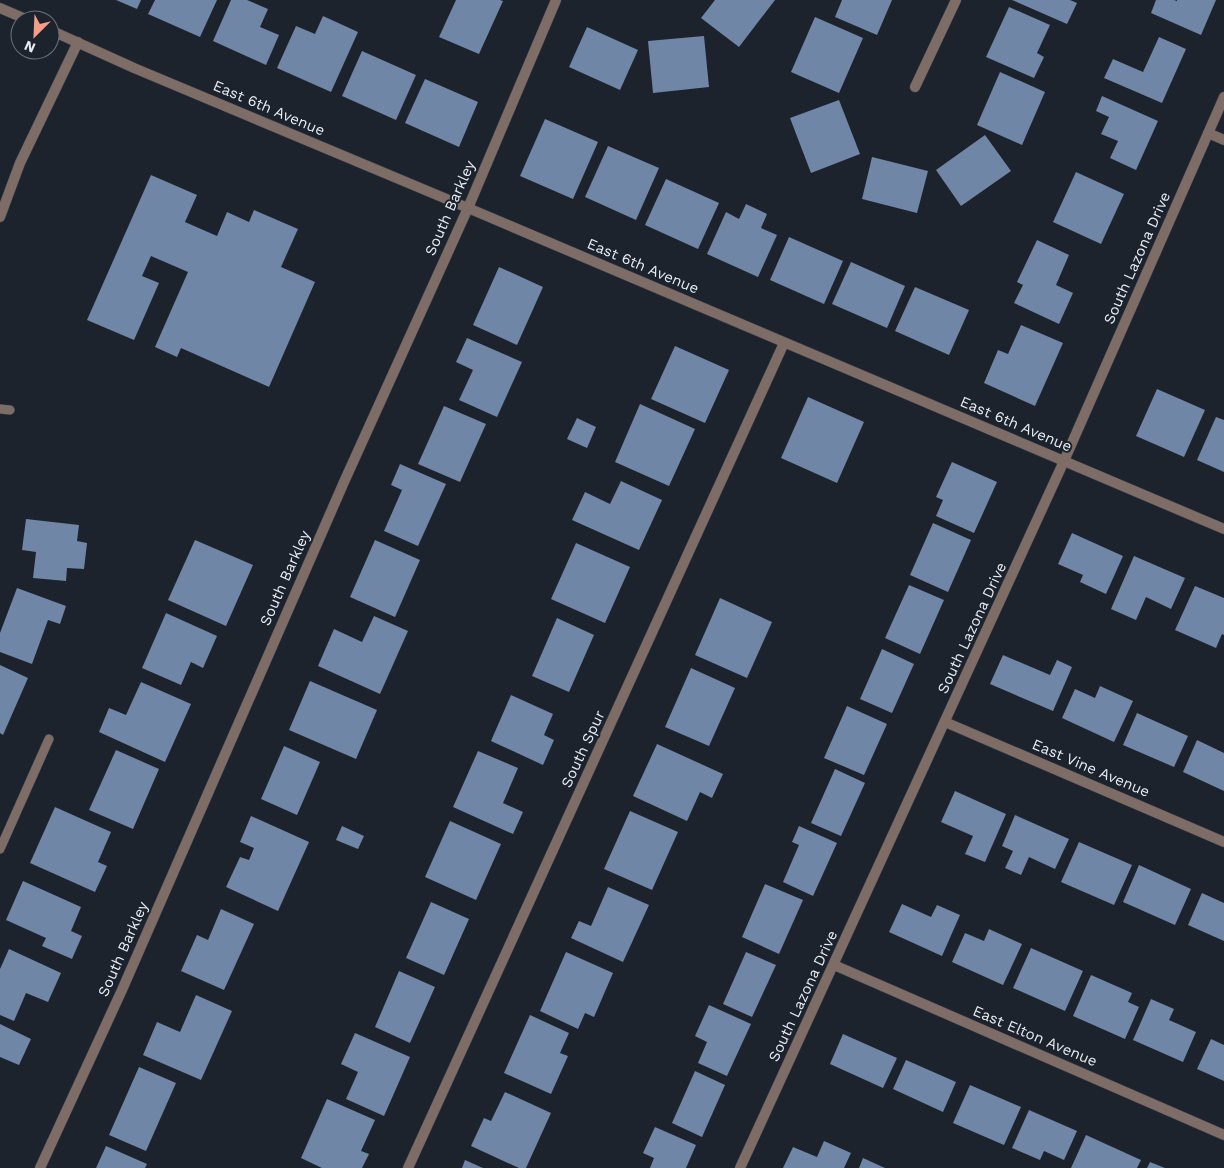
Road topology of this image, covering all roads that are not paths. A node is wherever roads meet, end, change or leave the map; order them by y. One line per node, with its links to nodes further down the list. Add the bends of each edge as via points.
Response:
1 (556, 0): 9 (street, South Barkley)
2 (956, 0): 5 (street)
3 (60, 34): 4 (street, East 6th Avenue)
4 (78, 42): 9 (street, East 6th Avenue); 10 (street, via 20,163)
5 (915, 87)
6 (1224, 97): 7 (street, South Lazona Drive)
7 (1208, 133): 8 (street); 14 (street, South Lazona Drive)
8 (1224, 140)
9 (468, 208): 11 (street, East 6th Avenue); 22 (street, South Barkley)
10 (0, 217)
11 (784, 343): 14 (street, East 6th Avenue); 23 (street, South Spur)
12 (0, 410): 13 (lane)
13 (10, 410)
14 (1064, 461): 15 (street, East 6th Avenue); 16 (street, South Lazona Drive)
15 (1224, 529)
16 (945, 722): 18 (street, East Vine Avenue); 20 (street, South Lazona Drive)
17 (49, 739): 19 (lane)
18 (1224, 842)
19 (0, 849)
20 (834, 965): 21 (street, East Elton Avenue); 24 (street, South Lazona Drive)
21 (1224, 1135)
22 (40, 1168)
23 (408, 1168)
24 (740, 1168)

